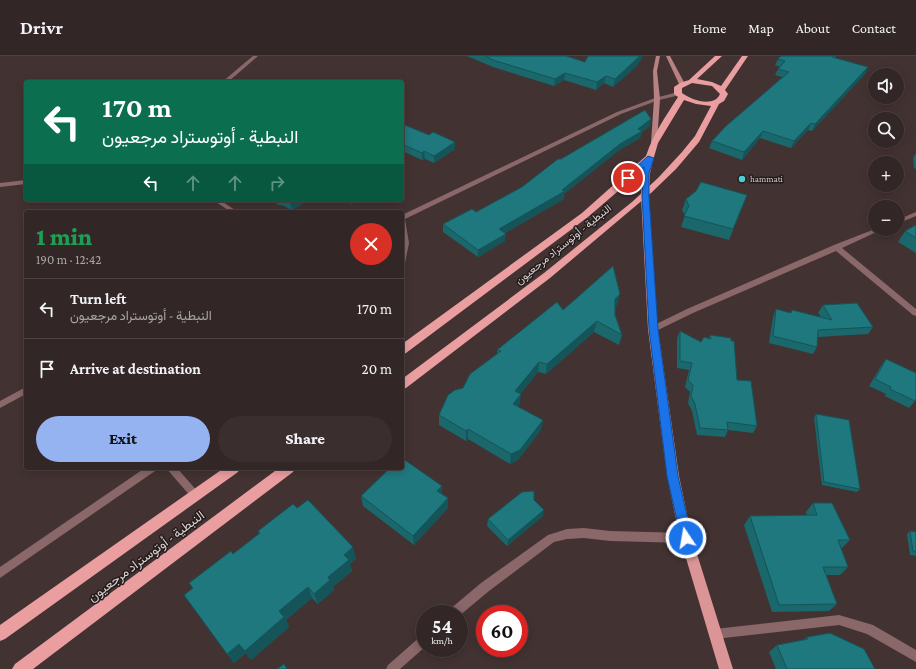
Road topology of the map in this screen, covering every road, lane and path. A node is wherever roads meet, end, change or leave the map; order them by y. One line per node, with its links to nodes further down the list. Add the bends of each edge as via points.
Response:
1 (256, 56): 6 (street)
2 (658, 56): 11 (main road, via 655,71)
3 (668, 56): 8 (main road)
4 (719, 56): 7 (highway)
5 (745, 56): 9 (highway)
6 (227, 80)
7 (692, 81): 8 (highway); 9 (highway, via 713,84)
8 (682, 84): 10 (highway, via 678,87)
9 (722, 90): 12 (highway, النبطية - أوتوستراد مرجعيون, via 723,97)
10 (680, 95): 11 (street); 12 (highway, via 702,103); 13 (highway)
11 (657, 99): 13 (main road); 21 (street, via 619,113)
12 (716, 102): 17 (highway, النبطية - أوتوستراد مرجعيون, via 697,138)
13 (654, 143): 14 (highway)
14 (650, 158): 17 (main road, via 646,173); 29 (highway, النبطية - أوتوستراد مرجعيون, via 585,215)
15 (24, 182): 16 (street)
16 (0, 185)
17 (645, 196): 28 (main road); 30 (highway, النبطية - أوتوستراد مرجعيون, via 544,278)
18 (219, 202): 19 (street)
19 (232, 210)
20 (916, 214): 22 (street)
21 (404, 218)
22 (904, 219)
23 (404, 231): 26 (street)
24 (868, 234): 25 (street)
25 (836, 248): 27 (street); 28 (street, via 690,310)
26 (404, 253)
27 (916, 313)
28 (653, 329): 38 (main road, via 673,476)
29 (404, 349)
30 (404, 383)
31 (24, 391): 32 (street)
32 (0, 405)
33 (149, 470): 39 (street)
34 (173, 470): 37 (street)
35 (231, 470): 37 (highway, النبطية - أوتوستراد مرجعيون)
36 (286, 470): 45 (highway, النبطية - أوتوستراد مرجعيون)
37 (195, 495): 41 (highway, النبطية - أوتوستراد مرجعيون)
38 (686, 538): 40 (street, via 584,533 551,538); 42 (main road)
39 (0, 573)
40 (464, 605)
41 (0, 634)
42 (715, 634): 44 (street, via 838,620 870,629); 47 (main road)
43 (416, 648): 46 (street)
44 (916, 656)
45 (20, 669)
46 (392, 669)
47 (726, 669)

